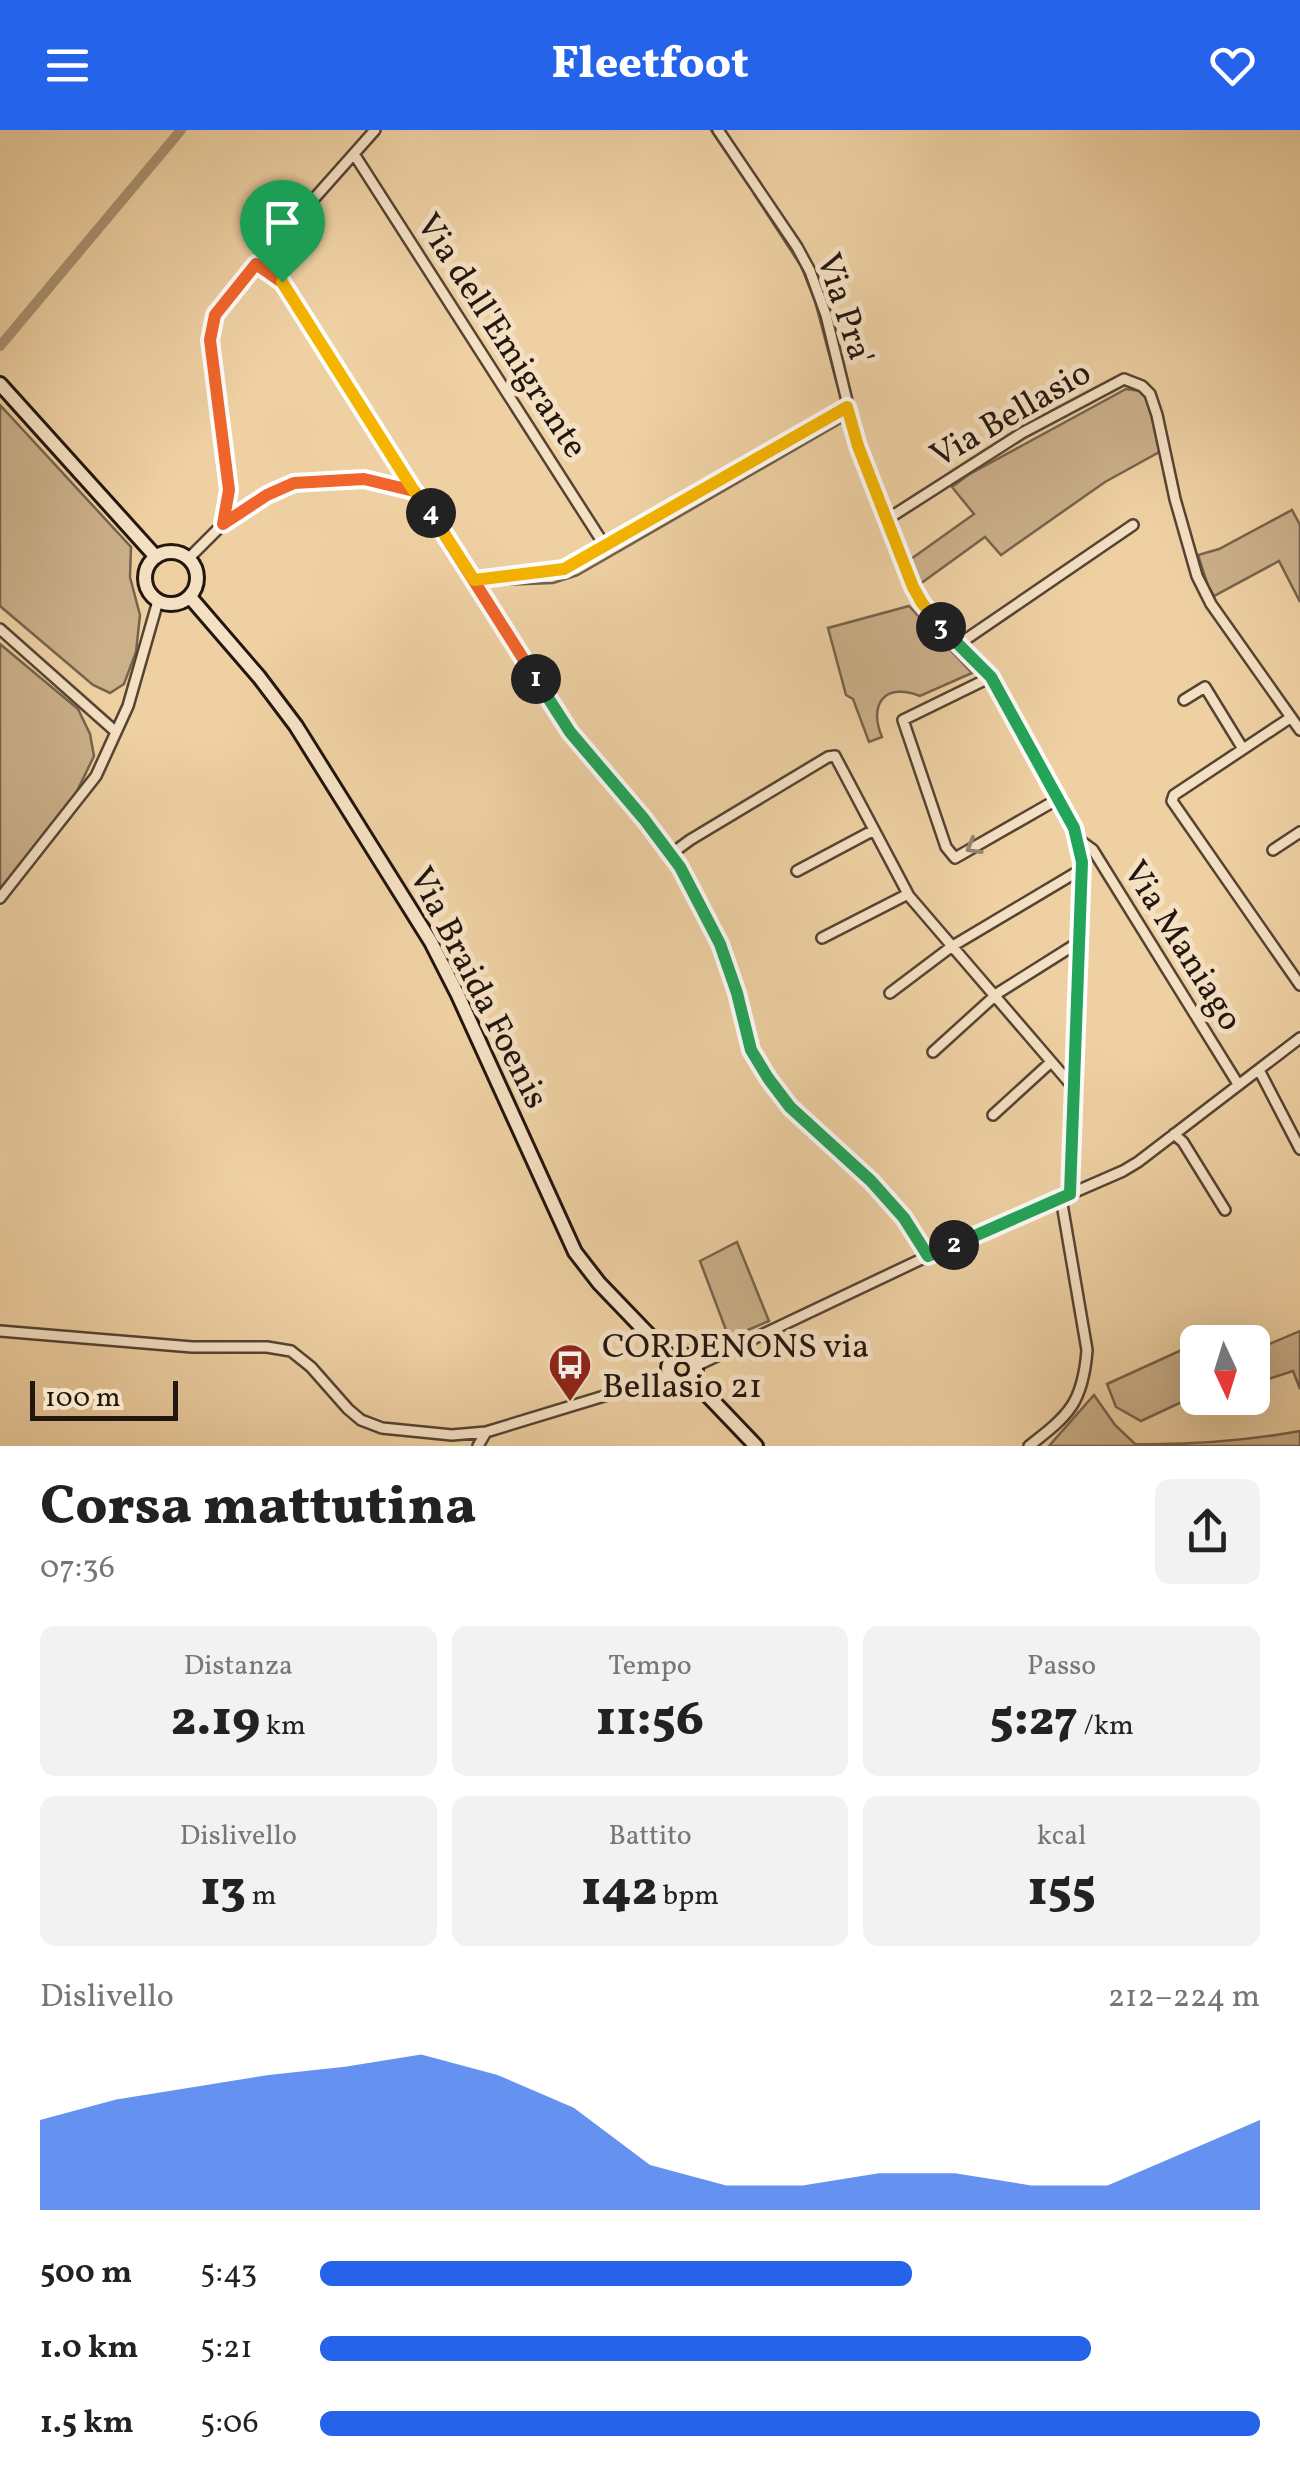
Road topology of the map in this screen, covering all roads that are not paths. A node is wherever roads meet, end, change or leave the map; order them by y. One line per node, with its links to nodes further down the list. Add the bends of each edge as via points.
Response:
1 (375, 130): 3 (street)
2 (718, 130): 6 (street, Via Pra', via 810,270)
3 (354, 154): 4 (street); 11 (street, Via dell'Emigrante)
4 (256, 264): 7 (street, via 282,282); 9 (street, via 215,315 210,340 229,490)
5 (0, 384): 12 (street)
6 (847, 407): 8 (street, Via Pra'); 11 (street)
7 (414, 491): 9 (street, via 364,479 294,483); 14 (street)
8 (886, 520): 18 (street, Via Pra', via 922,603); 21 (street, Via Bellasio, via 1073,406 1124,380 1142,386 1158,414 1196,576)
9 (223, 524): 13 (street)
10 (1133, 525): 18 (street)
11 (605, 546): 14 (street, via 564,569)
12 (156, 557): 13 (street, via 172,552); 16 (street, via 145,582)
13 (188, 558): 15 (street, via 198,580)
14 (474, 580): 30 (street, via 570,732)
15 (190, 596): 16 (street, via 176,604); 54 (street, Via Braida Foenis, via 296,726 431,942 575,1252)
16 (158, 601): 23 (street)
17 (0, 629): 23 (street)
18 (958, 644): 19 (street, Via Pra')
19 (991, 677): 25 (street, Via Pra'); 25 (street, one-way to 19, via 955,858 946,848 903,720)
20 (1184, 700): 24 (street, via 1205,687)
21 (1290, 718): 22 (street, Via Bellasio); 24 (street)
22 (1300, 730)
23 (116, 732): 34 (street, via 96,776)
24 (1243, 749): 38 (street, via 1172,801)
25 (1058, 799): 28 (street, Via Pra')
26 (874, 830): 30 (street, via 836,756 828,756); 32 (street); 33 (street)
27 (1300, 832): 29 (street)
28 (1078, 839): 31 (street); 45 (street, Via Maniago, via 1093,850)
29 (1273, 850)
30 (671, 854): 52 (street, via 720,944 751,1050 768,1078 871,1181)
31 (1082, 869): 36 (street); 37 (street)
32 (798, 871)
33 (908, 894): 35 (street); 37 (street)
34 (0, 898)
35 (822, 938)
36 (1079, 942): 40 (street); 46 (street)
37 (951, 947): 39 (street); 40 (street)
38 (1300, 985)
39 (890, 993)
40 (994, 997): 42 (street); 43 (street)
41 (1300, 1038): 44 (street)
42 (933, 1052)
43 (1051, 1062): 46 (street); 47 (street)
44 (1259, 1070): 45 (street); 49 (street)
45 (1238, 1084): 48 (street)
46 (1073, 1088): 50 (street)
47 (993, 1115)
48 (1174, 1134): 50 (street, via 1123,1171); 51 (street)
49 (1300, 1149)
50 (1066, 1196): 52 (street); 60 (street, via 1086,1374 1073,1406)
51 (1226, 1210)
52 (928, 1256): 55 (street)
53 (0, 1331): 57 (street, via 291,1351 361,1420 416,1433)
54 (672, 1359): 55 (street, via 687,1356); 56 (street)
55 (694, 1372): 56 (street, via 683,1383); 59 (street)
56 (670, 1376): 57 (street)
57 (486, 1432): 58 (street)
58 (478, 1446)
59 (756, 1446)
60 (1029, 1446)

